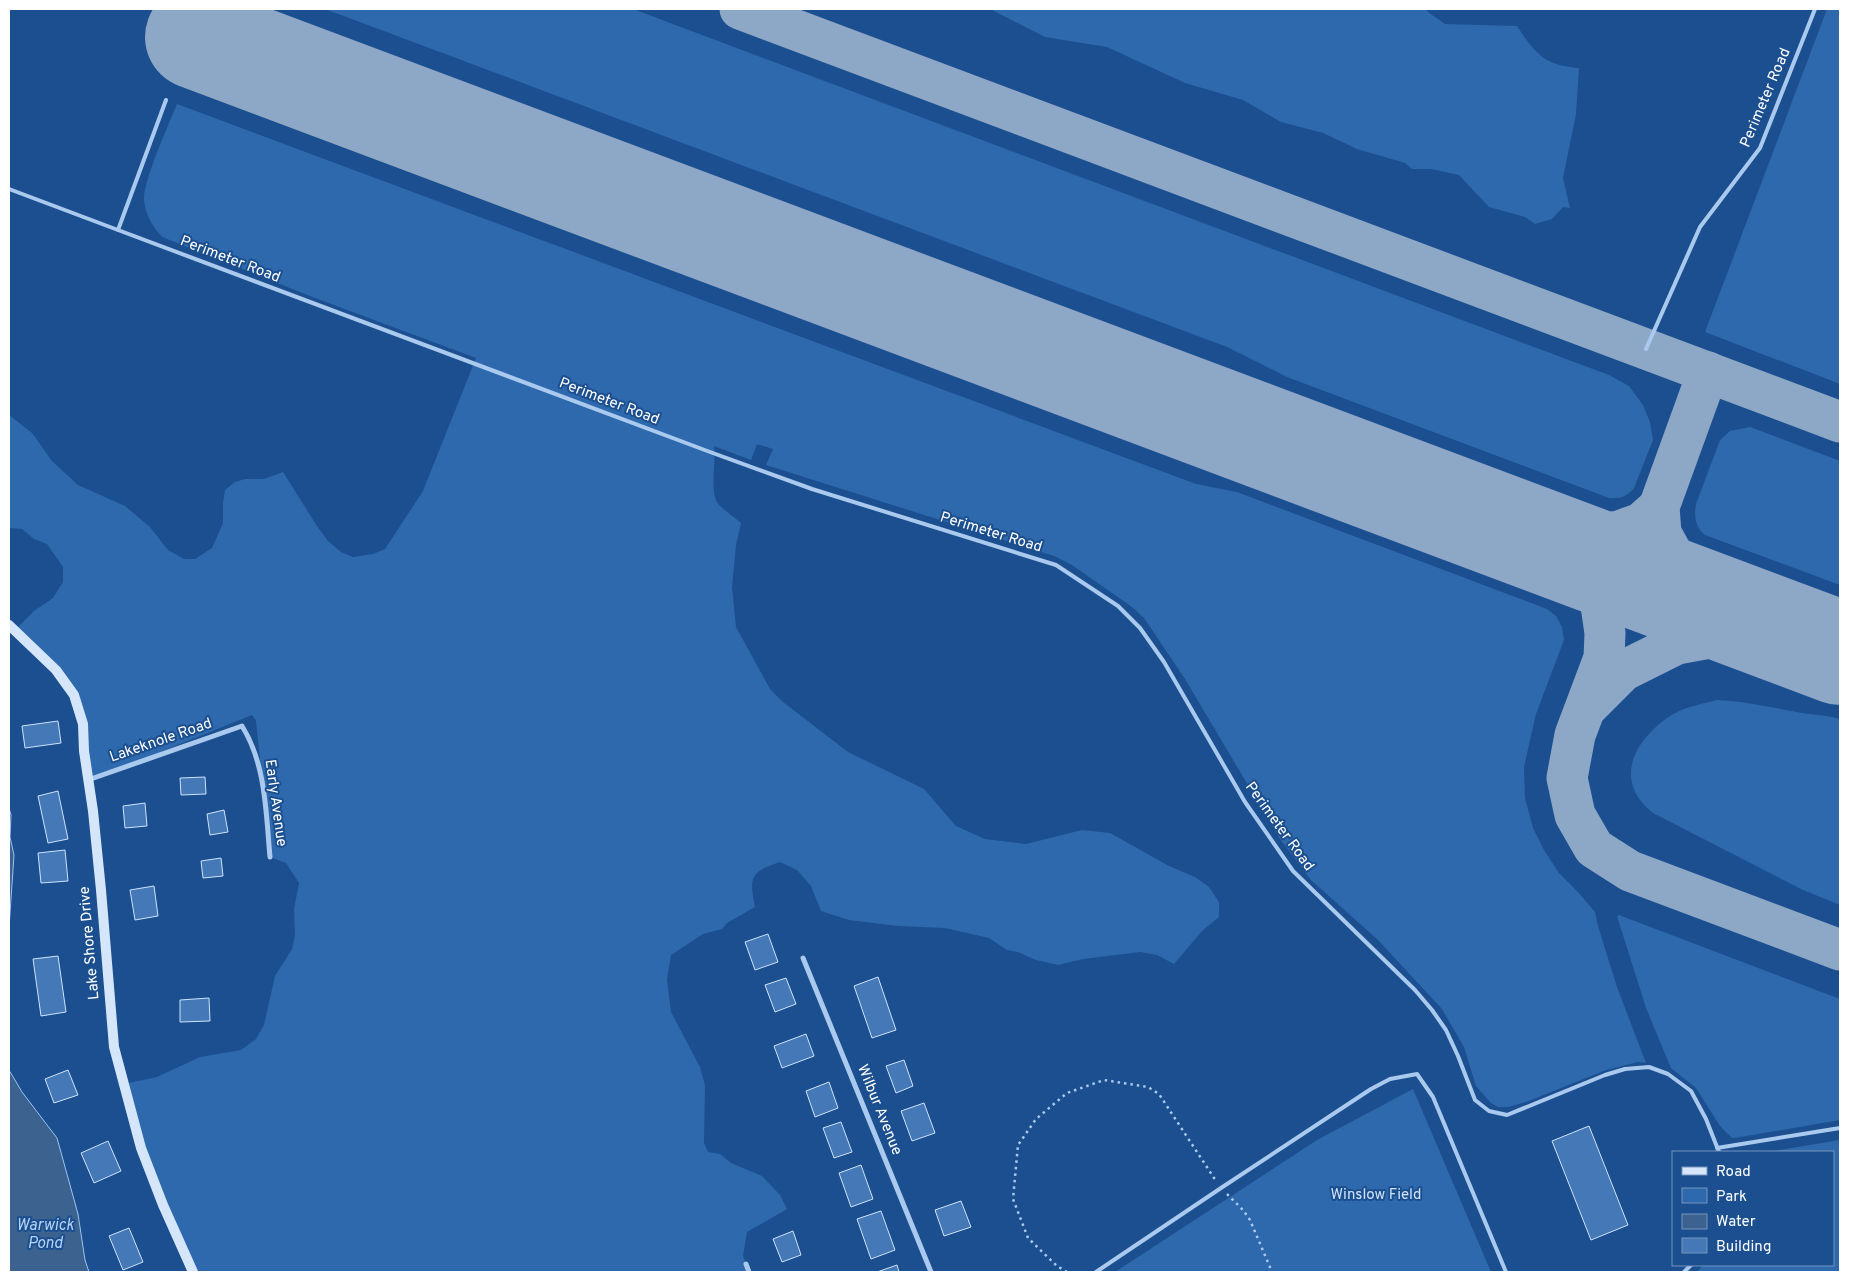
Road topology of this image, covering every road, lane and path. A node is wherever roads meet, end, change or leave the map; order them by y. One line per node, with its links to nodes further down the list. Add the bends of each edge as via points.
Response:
1 (1816, 9): 5 (lane, Perimeter Road, via 1760,148 1700,227)
2 (166, 100): 4 (lane)
3 (9, 189): 4 (lane, Perimeter Road)
4 (118, 230): 12 (lane, Perimeter Road, via 812,489 1056,565 1118,606 1140,628 1164,662 1245,802 1293,871 1415,990 1437,1016 1458,1056 1475,1100 1489,1111 1507,1115 1605,1075 1650,1067 1668,1074 1691,1091)
5 (1646, 349)
6 (9, 625): 8 (street, Lake Shore Drive, via 56,670 74,695 83,724)
7 (242, 726): 8 (street, Lakeknole Road); 9 (street, Early Avenue, via 253,746 263,792)
8 (88, 780): 15 (street, Lake Shore Drive, via 114,1047 141,1148)
9 (270, 857)
10 (803, 958): 17 (street, Wilbur Avenue)
11 (1840, 1128): 12 (lane)
12 (1718, 1150)
13 (1220, 1188): 18 (path, via 1159,1094 1148,1087 1104,1080 1067,1093 1036,1119 1018,1144 1013,1200 1028,1238); 19 (lane); 20 (path, via 1244,1210); 21 (lane, via 1390,1078 1417,1074 1433,1097)
14 (746, 1264): 16 (street)
15 (193, 1272)
16 (749, 1272)
17 (931, 1272)
18 (1067, 1272)
19 (1096, 1272)
20 (1272, 1272)
21 (1506, 1272)

